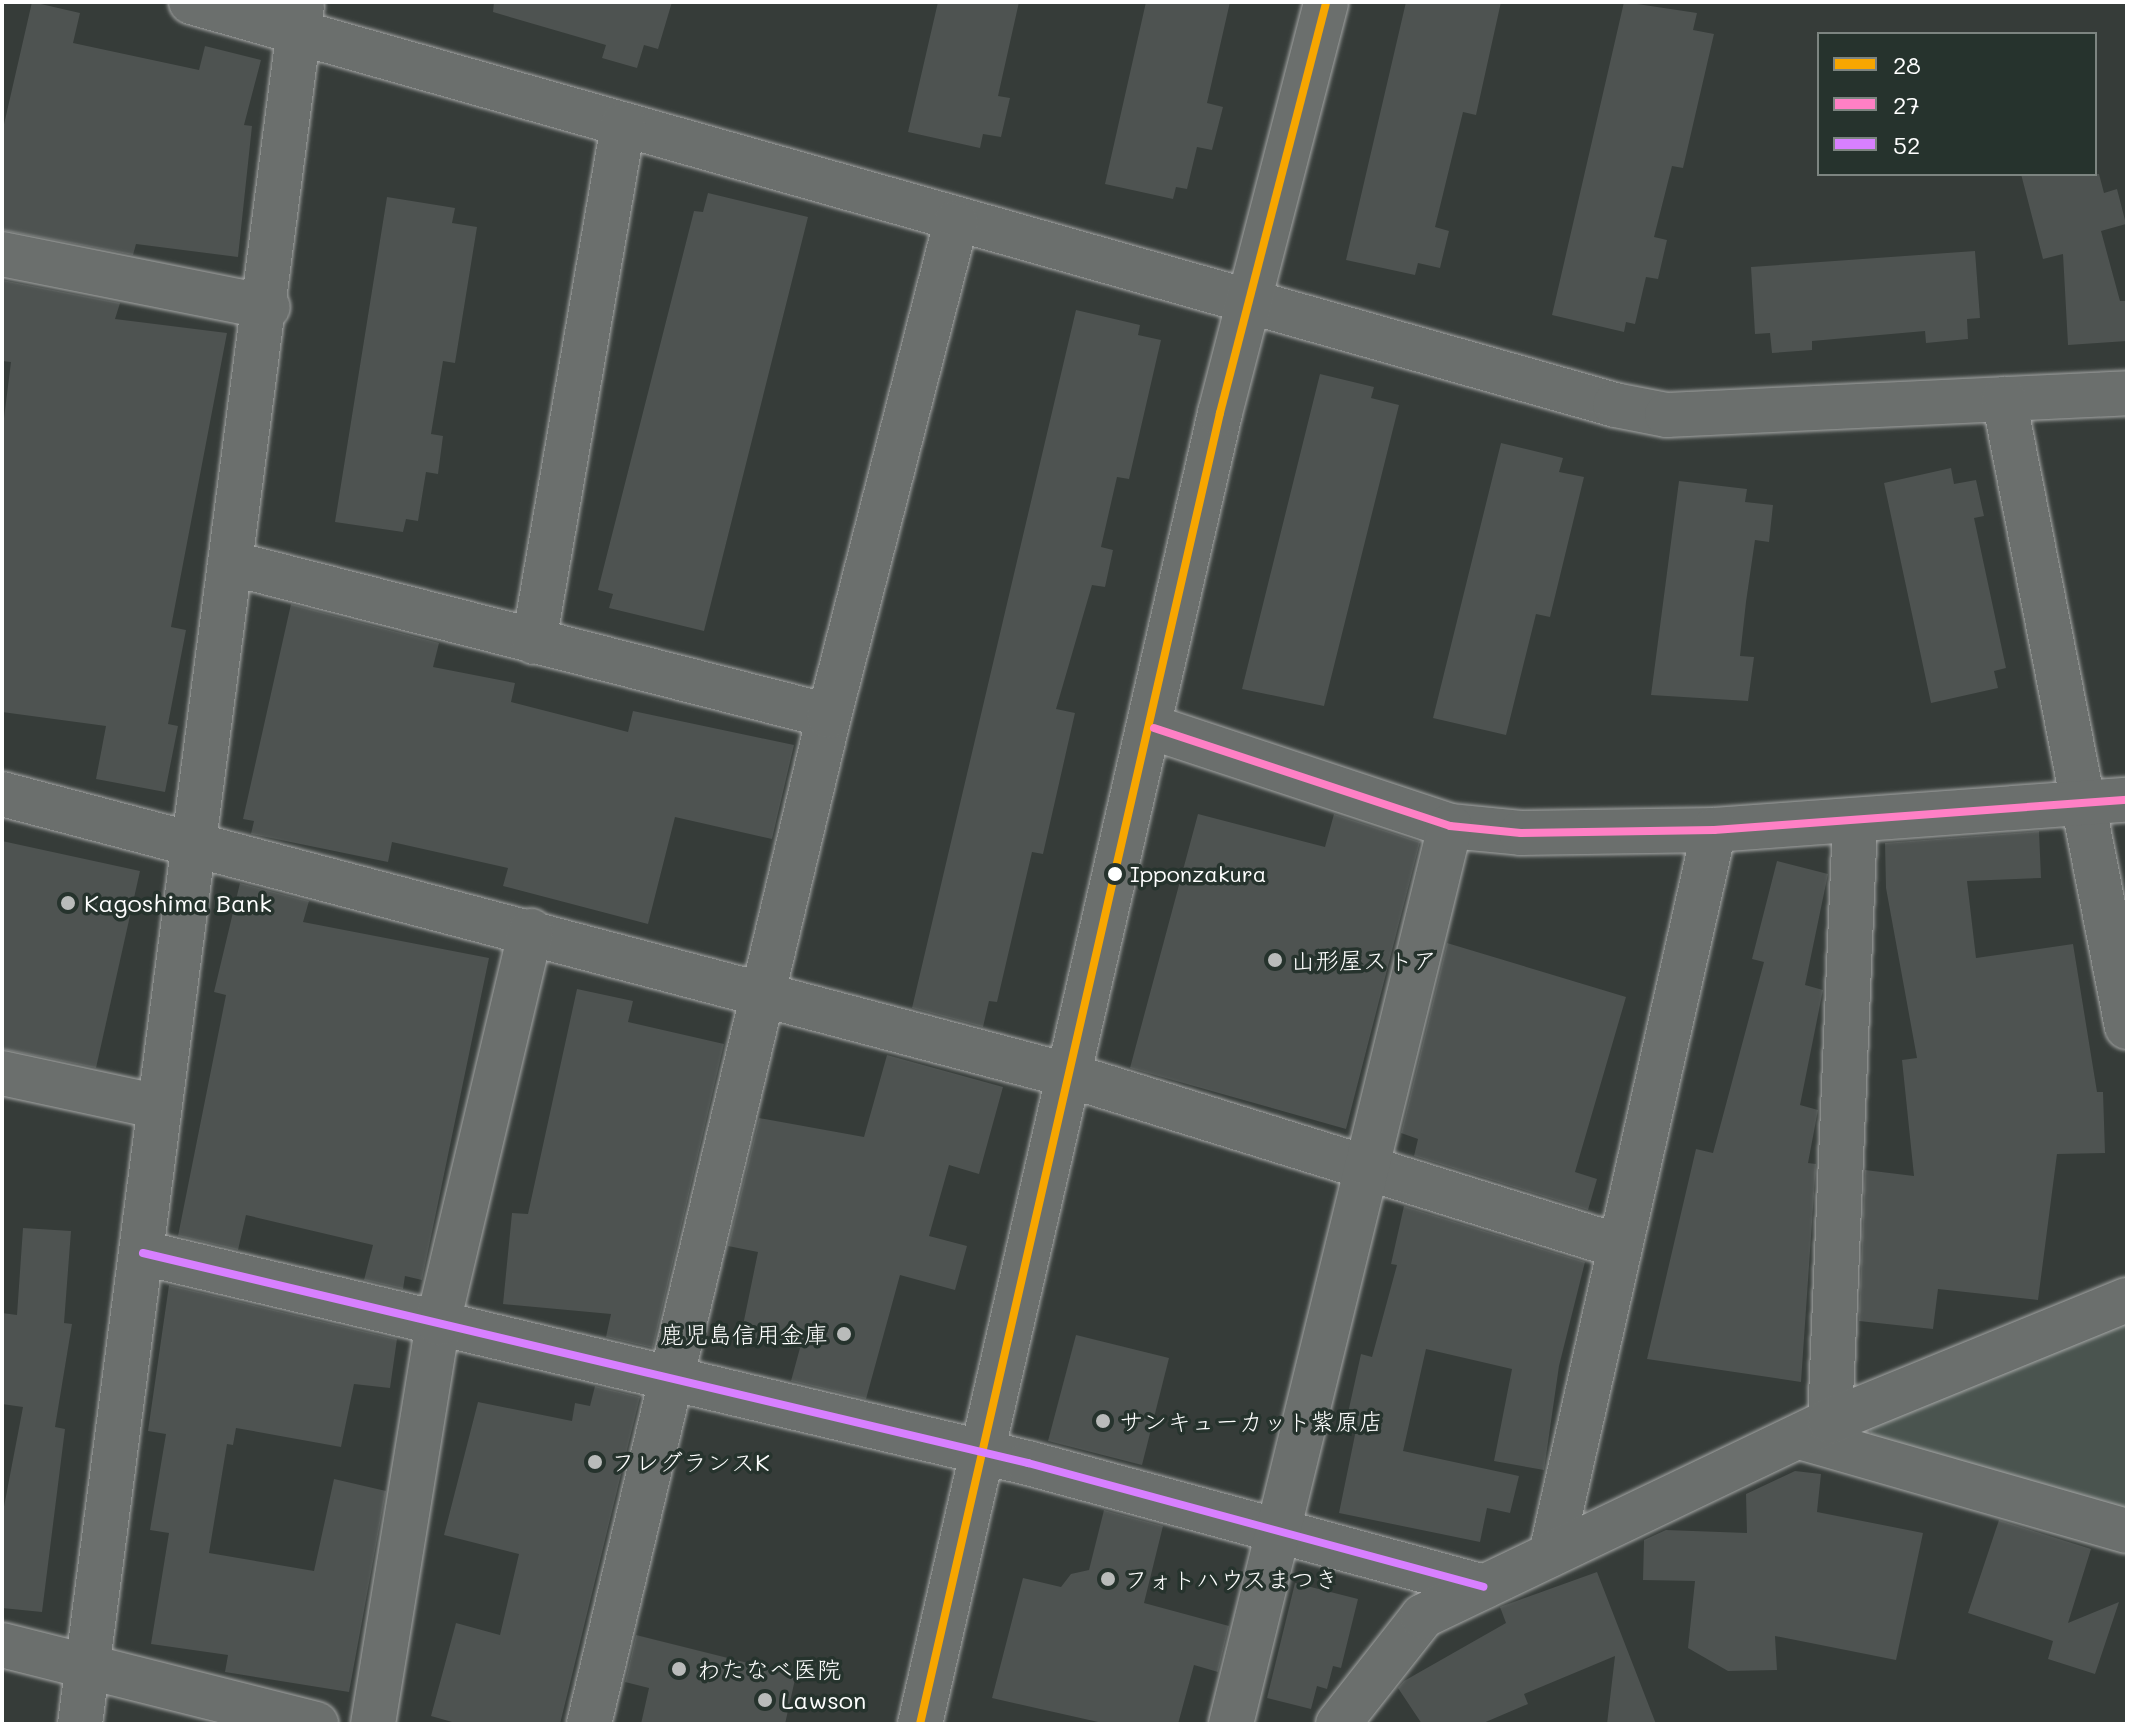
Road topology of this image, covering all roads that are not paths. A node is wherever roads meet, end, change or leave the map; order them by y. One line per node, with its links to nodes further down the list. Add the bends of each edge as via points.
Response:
1 (191, 2): 3 (street)
2 (1326, 2): 7 (street)
3 (300, 17): 4 (street); 8 (street)
4 (623, 125): 5 (street); 12 (street)
5 (956, 222): 7 (street); 13 (street)
6 (2, 254): 8 (street)
7 (1247, 304): 10 (street, via 1667,415); 14 (street)
8 (268, 307): 11 (street)
9 (2127, 393): 10 (street)
10 (2004, 399): 17 (street)
11 (230, 563): 12 (street); 21 (street)
12 (534, 642): 13 (street)
13 (829, 716): 23 (street)
14 (1154, 728): 19 (street); 26 (street)
15 (2, 794): 21 (street)
16 (2127, 800): 17 (street)
17 (2081, 805): 18 (street); 24 (street)
18 (1855, 821): 20 (street); 34 (street)
19 (1450, 826): 20 (street); 28 (street)
20 (1714, 830): 29 (street)
21 (195, 845): 22 (street); 27 (street)
22 (531, 931): 23 (street); 32 (street)
23 (762, 996): 26 (street); 33 (street)
24 (2127, 1027)
25 (2, 1073): 27 (street)
26 (1071, 1076): 28 (street); 35 (street)
27 (155, 1106): 30 (street)
28 (1367, 1165): 29 (street); 36 (street)
29 (1618, 1246): 38 (street)
30 (143, 1253): 32 (street); 41 (street)
31 (2127, 1300): 34 (street)
32 (438, 1323): 33 (street); 44 (street)
33 (667, 1377): 35 (street); 45 (street)
34 (1814, 1429): 37 (street); 38 (street)
35 (983, 1452): 36 (street); 46 (street)
36 (1282, 1527): 39 (street); 47 (street)
37 (2127, 1531)
38 (1551, 1554): 39 (street)
39 (1483, 1587): 48 (street, via 1423,1616)
40 (2, 1645): 41 (street)
41 (89, 1667): 42 (street); 43 (street)
42 (80, 1724)
43 (316, 1724)
44 (373, 1724)
45 (589, 1724)
46 (920, 1724)
47 (1231, 1724)
48 (1338, 1724)

